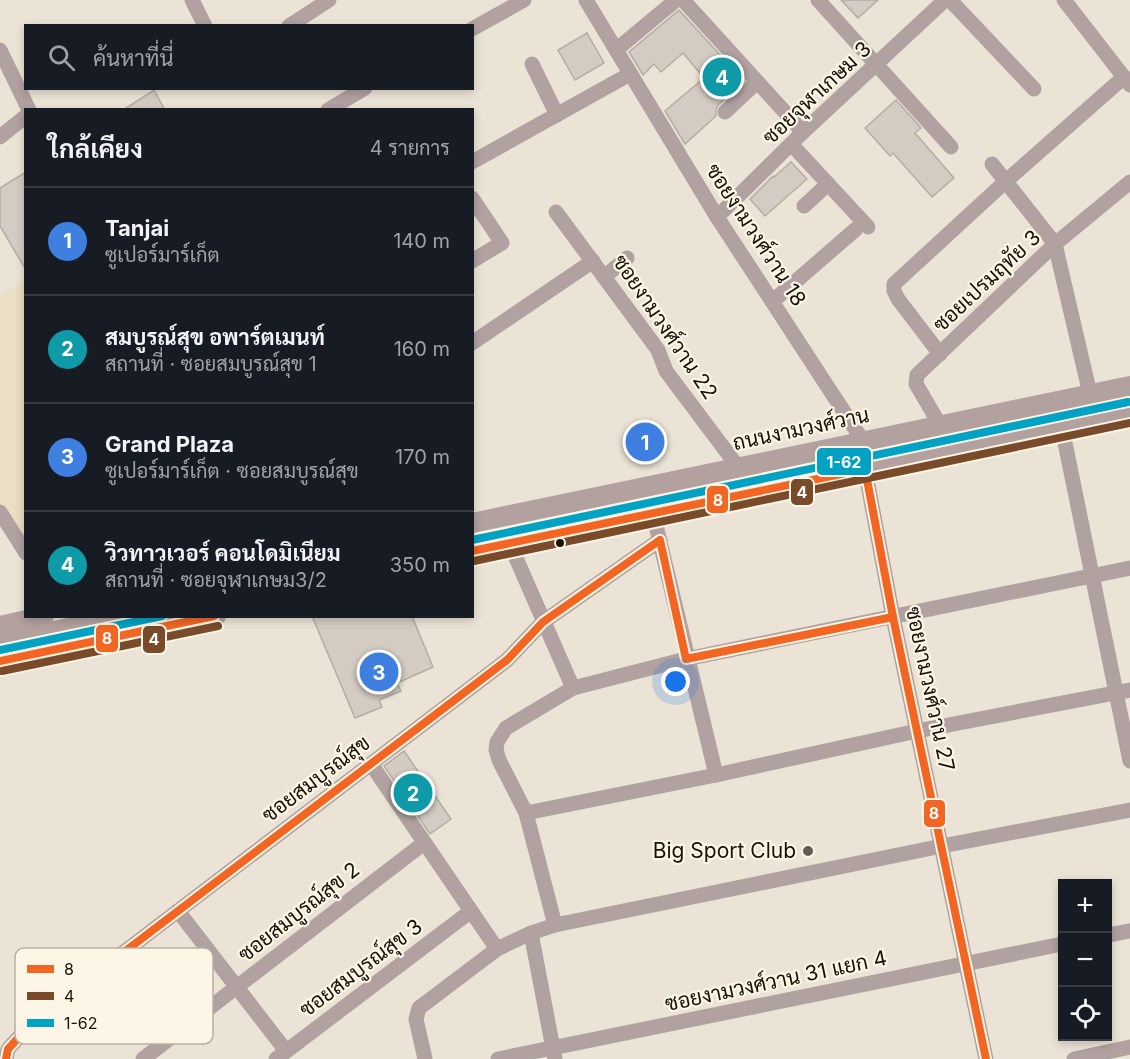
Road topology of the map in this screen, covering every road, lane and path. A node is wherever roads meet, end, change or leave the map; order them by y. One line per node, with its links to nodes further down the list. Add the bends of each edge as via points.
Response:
1 (192, 0): 11 (street)
2 (329, 0): 12 (street)
3 (524, 0): 13 (street)
4 (586, 0): 14 (street, ซอยงามวงศ์วาน 18)
5 (683, 0): 20 (street)
6 (818, 0): 17 (street)
7 (945, 0): 17 (street, ซอยจุฬาเกษม 3)
8 (950, 0): 21 (street)
9 (1064, 0): 19 (street)
10 (667, 3): 14 (street)
11 (204, 24)
12 (292, 24)
13 (474, 28)
14 (616, 50): 18 (street, ซอยงามวงศ์วาน 18)
15 (2, 57): 23 (street)
16 (532, 64): 26 (street)
17 (876, 66): 28 (street, ซอยจุฬาเกษม 3); 31 (street)
18 (630, 74): 26 (street); 40 (street, ซอยงามวงศ์วาน 18)
19 (1127, 81): 34 (street)
20 (757, 82): 25 (street); 28 (street)
21 (1034, 89)
22 (362, 90): 24 (street)
23 (28, 108)
24 (331, 108)
25 (724, 112)
26 (557, 115): 32 (street)
27 (24, 118): 29 (street)
28 (803, 132): 30 (street, ซอยจุฬาเกษม 3)
29 (0, 137)
30 (792, 145): 36 (street); 40 (street, ซอยจุฬาเกษม 3)
31 (951, 147)
32 (474, 161)
33 (992, 164): 34 (street)
34 (1006, 181): 41 (street); 48 (street, via 894,284 898,299)
35 (1130, 182): 41 (street, ซอยเปรมฤทัย 3)
36 (828, 184): 38 (street); 46 (street, via 862,228)
37 (474, 201): 43 (street, via 502,243)
38 (804, 206)
39 (556, 212): 44 (street, ซอยงามวงศ์วาน 22)
40 (717, 217): 46 (street, ซอยงามวงศ์วาน 18)
41 (1055, 244): 48 (street, ซอยเปรมฤทัย 3); 50 (street)
42 (627, 258): 45 (street)
43 (474, 260)
44 (593, 261): 45 (street, ซอยงามวงศ์วาน 22); 47 (street)
45 (604, 277): 55 (street, ซอยงามวงศ์วาน 22, via 658,351 666,371)
46 (772, 301): 54 (street, ซอยงามวงศ์วาน 18)
47 (474, 342)
48 (940, 354): 52 (street, ซอยเปรมฤทัย 3, via 916,379)
49 (1130, 386): 50 (main road, ถนนงามวงศ์วาน)
50 (1090, 394): 52 (main road, ถนนงามวงศ์วาน)
51 (1130, 412): 53 (main road)
52 (940, 425): 54 (main road, ถนนงามวงศ์วาน)
53 (1062, 428): 56 (main road); 65 (street)
54 (863, 441): 55 (main road, ถนนงามวงศ์วาน)
55 (738, 467): 59 (main road, ถนนงามวงศ์วาน)
56 (865, 469): 58 (main road); 68 (street, ซอยงามวงศ์วาน 27)
57 (0, 512): 62 (street)
58 (653, 513): 60 (street); 61 (main road)
59 (475, 522)
60 (660, 540): 72 (street, ซอยสมบูรณ์สุข); 75 (street)
61 (509, 542): 63 (main road); 72 (street)
62 (24, 550)
63 (474, 550)
64 (1130, 568): 65 (street)
65 (1092, 576): 68 (street); 77 (street)
66 (24, 607): 67 (main road)
67 (0, 613)
68 (893, 617): 75 (street); 78 (street, ซอยงามวงศ์วาน 27)
69 (35, 618): 73 (main road)
70 (117, 618): 74 (main road)
71 (205, 618): 74 (main road)
72 (543, 622): 76 (street); 80 (street, ซอยสมบูรณ์สุข, via 507,660)
73 (0, 626)
74 (1, 656)
75 (686, 659): 76 (street); 81 (street)
76 (573, 688): 83 (street, via 506,728 497,742 499,760)
77 (1123, 691): 78 (street); 79 (street)
78 (917, 730): 81 (street); 85 (street, ซอยงามวงศ์วาน 27)
79 (1130, 761)
80 (371, 764): 84 (street); 86 (street, ซอยสมบูรณ์สุข)
81 (716, 775): 83 (street)
82 (1130, 810): 85 (street)
83 (526, 813): 88 (street)
84 (424, 843): 87 (street); 98 (street, ซอยสมบูรณ์สุข 2)
85 (942, 846): 88 (street); 97 (street, ซอยงามวงศ์วาน 27)
86 (178, 911): 93 (street, ซอยสมบูรณ์สุข); 94 (street)
87 (471, 911): 95 (street); 104 (street, ซอยสมบูรณ์สุข 3)
88 (555, 925): 90 (street)
89 (1130, 931): 91 (street)
90 (531, 933): 95 (street); 103 (street)
91 (1112, 934)
92 (1058, 945): 97 (street, ซอยงามวงศ์วาน 31 แยก 4)
93 (129, 948)
94 (206, 948)
95 (497, 950): 107 (street, via 419,1008 416,1019)
96 (213, 957): 98 (street)
97 (966, 964): 103 (street, ซอยงามวงศ์วาน 31 แยก 4); 109 (street, ซอยงามวงศ์วาน 27)
98 (236, 987): 99 (street, ซอยสมบูรณ์สุข 2); 104 (street)
99 (213, 1005)
100 (15, 1041): 105 (street, ซอยสมบูรณ์สุข)
101 (162, 1044): 106 (street, ซอยสมบูรณ์สุข 2)
102 (1130, 1047): 110 (street)
103 (554, 1054): 108 (street, ซอยงามวงศ์วาน 31 แยก 4)
104 (281, 1055)
105 (6, 1059)
106 (143, 1059)
107 (425, 1059)
108 (498, 1059)
109 (986, 1059)
110 (1074, 1059)

